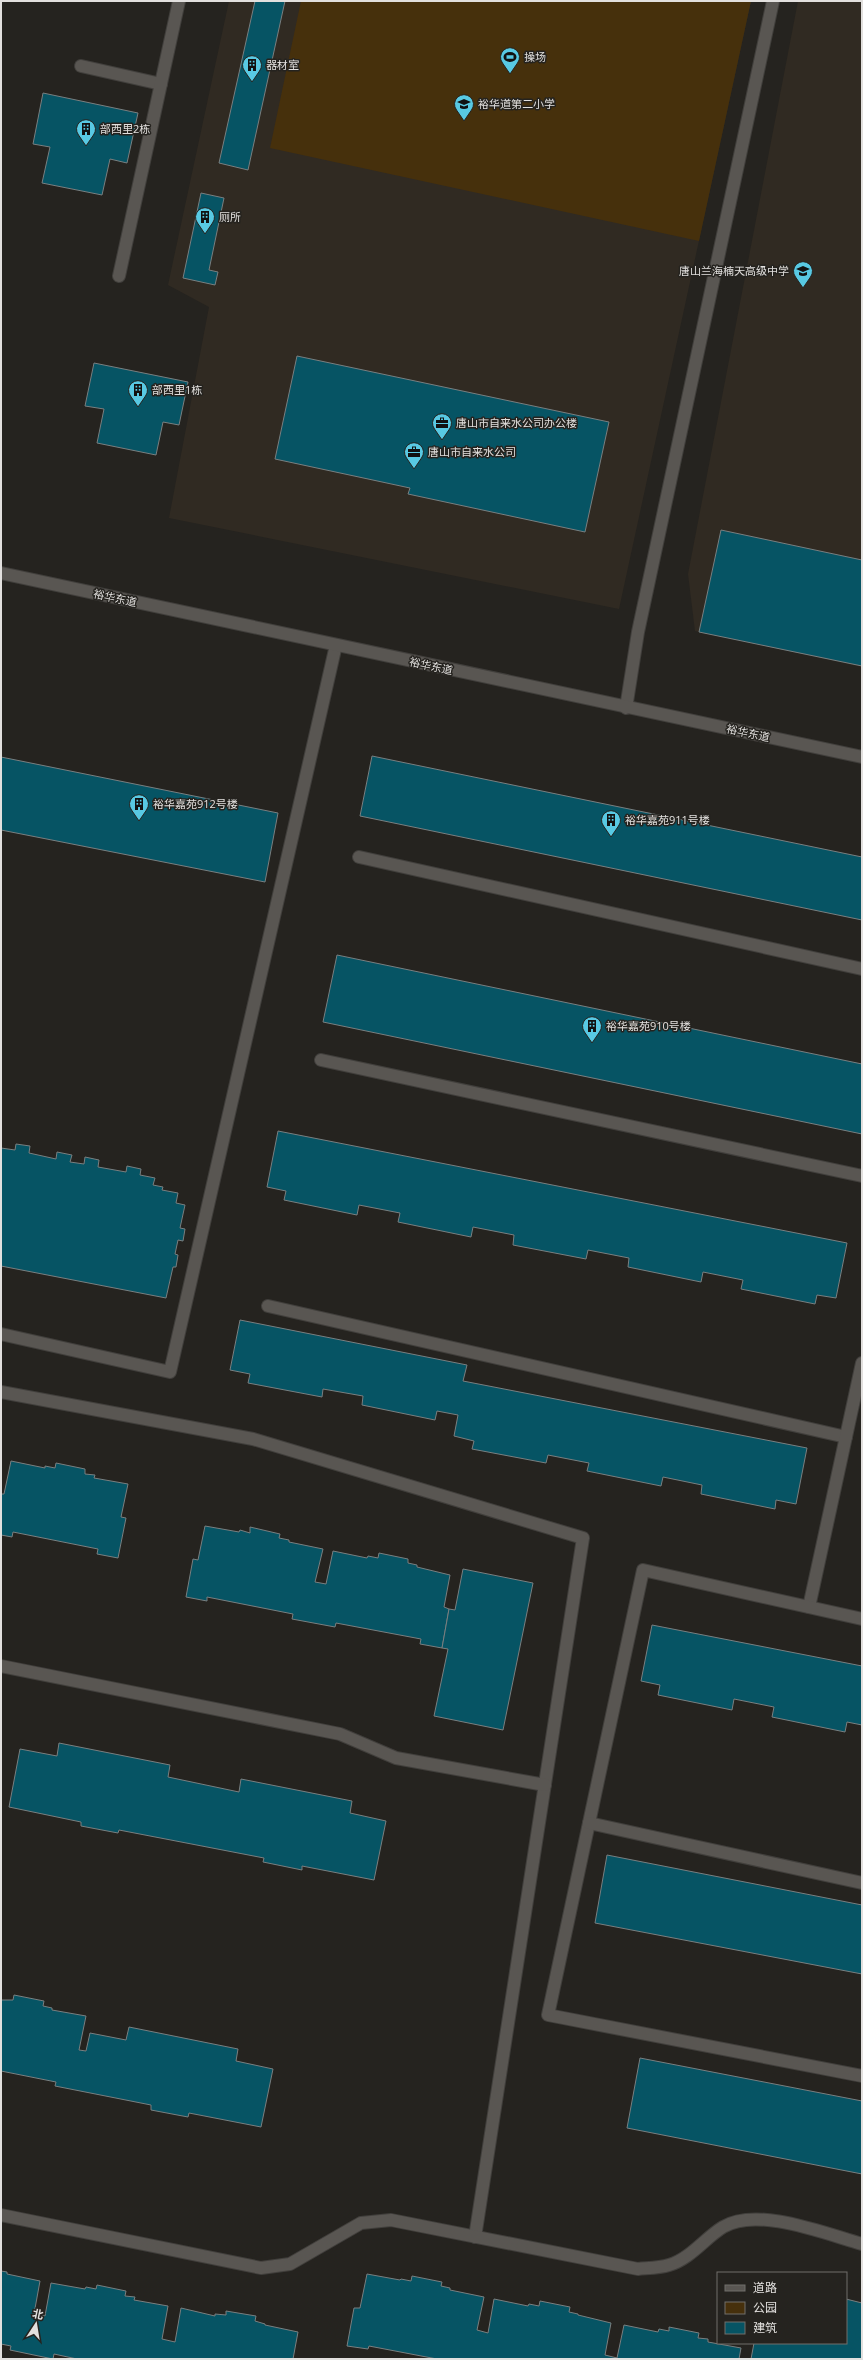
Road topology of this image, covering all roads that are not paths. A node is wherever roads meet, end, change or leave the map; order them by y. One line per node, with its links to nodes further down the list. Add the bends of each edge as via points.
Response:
1 (179, 1): 4 (street)
2 (773, 1): 8 (street, via 638,632)
3 (81, 66): 4 (street)
4 (161, 84): 5 (street)
5 (118, 276)
6 (1, 574): 7 (street, 裕华东道)
7 (336, 645): 8 (street, 裕华东道); 15 (street, via 170,1372)
8 (626, 708): 9 (street, 裕华东道)
9 (862, 757)
10 (359, 857): 11 (street)
11 (862, 969)
12 (321, 1060): 13 (street)
13 (862, 1176)
14 (268, 1306): 18 (street)
15 (1, 1334)
16 (862, 1364): 18 (street)
17 (1, 1392): 22 (street, via 253,1438 583,1538)
18 (846, 1437): 19 (street)
19 (809, 1607): 20 (street); 23 (street, via 643,1570)
20 (862, 1619)
21 (1, 1666): 22 (street, via 340,1734 396,1758)
22 (545, 1785): 27 (street)
23 (590, 1823): 24 (street); 25 (street, via 548,2015)
24 (862, 1883)
25 (862, 2076)
26 (1, 2215): 27 (street, via 261,2268 290,2264 361,2223 391,2220)
27 (475, 2237): 28 (street, via 638,2269 669,2265 686,2256 724,2226 745,2219 766,2218)
28 (862, 2244)

